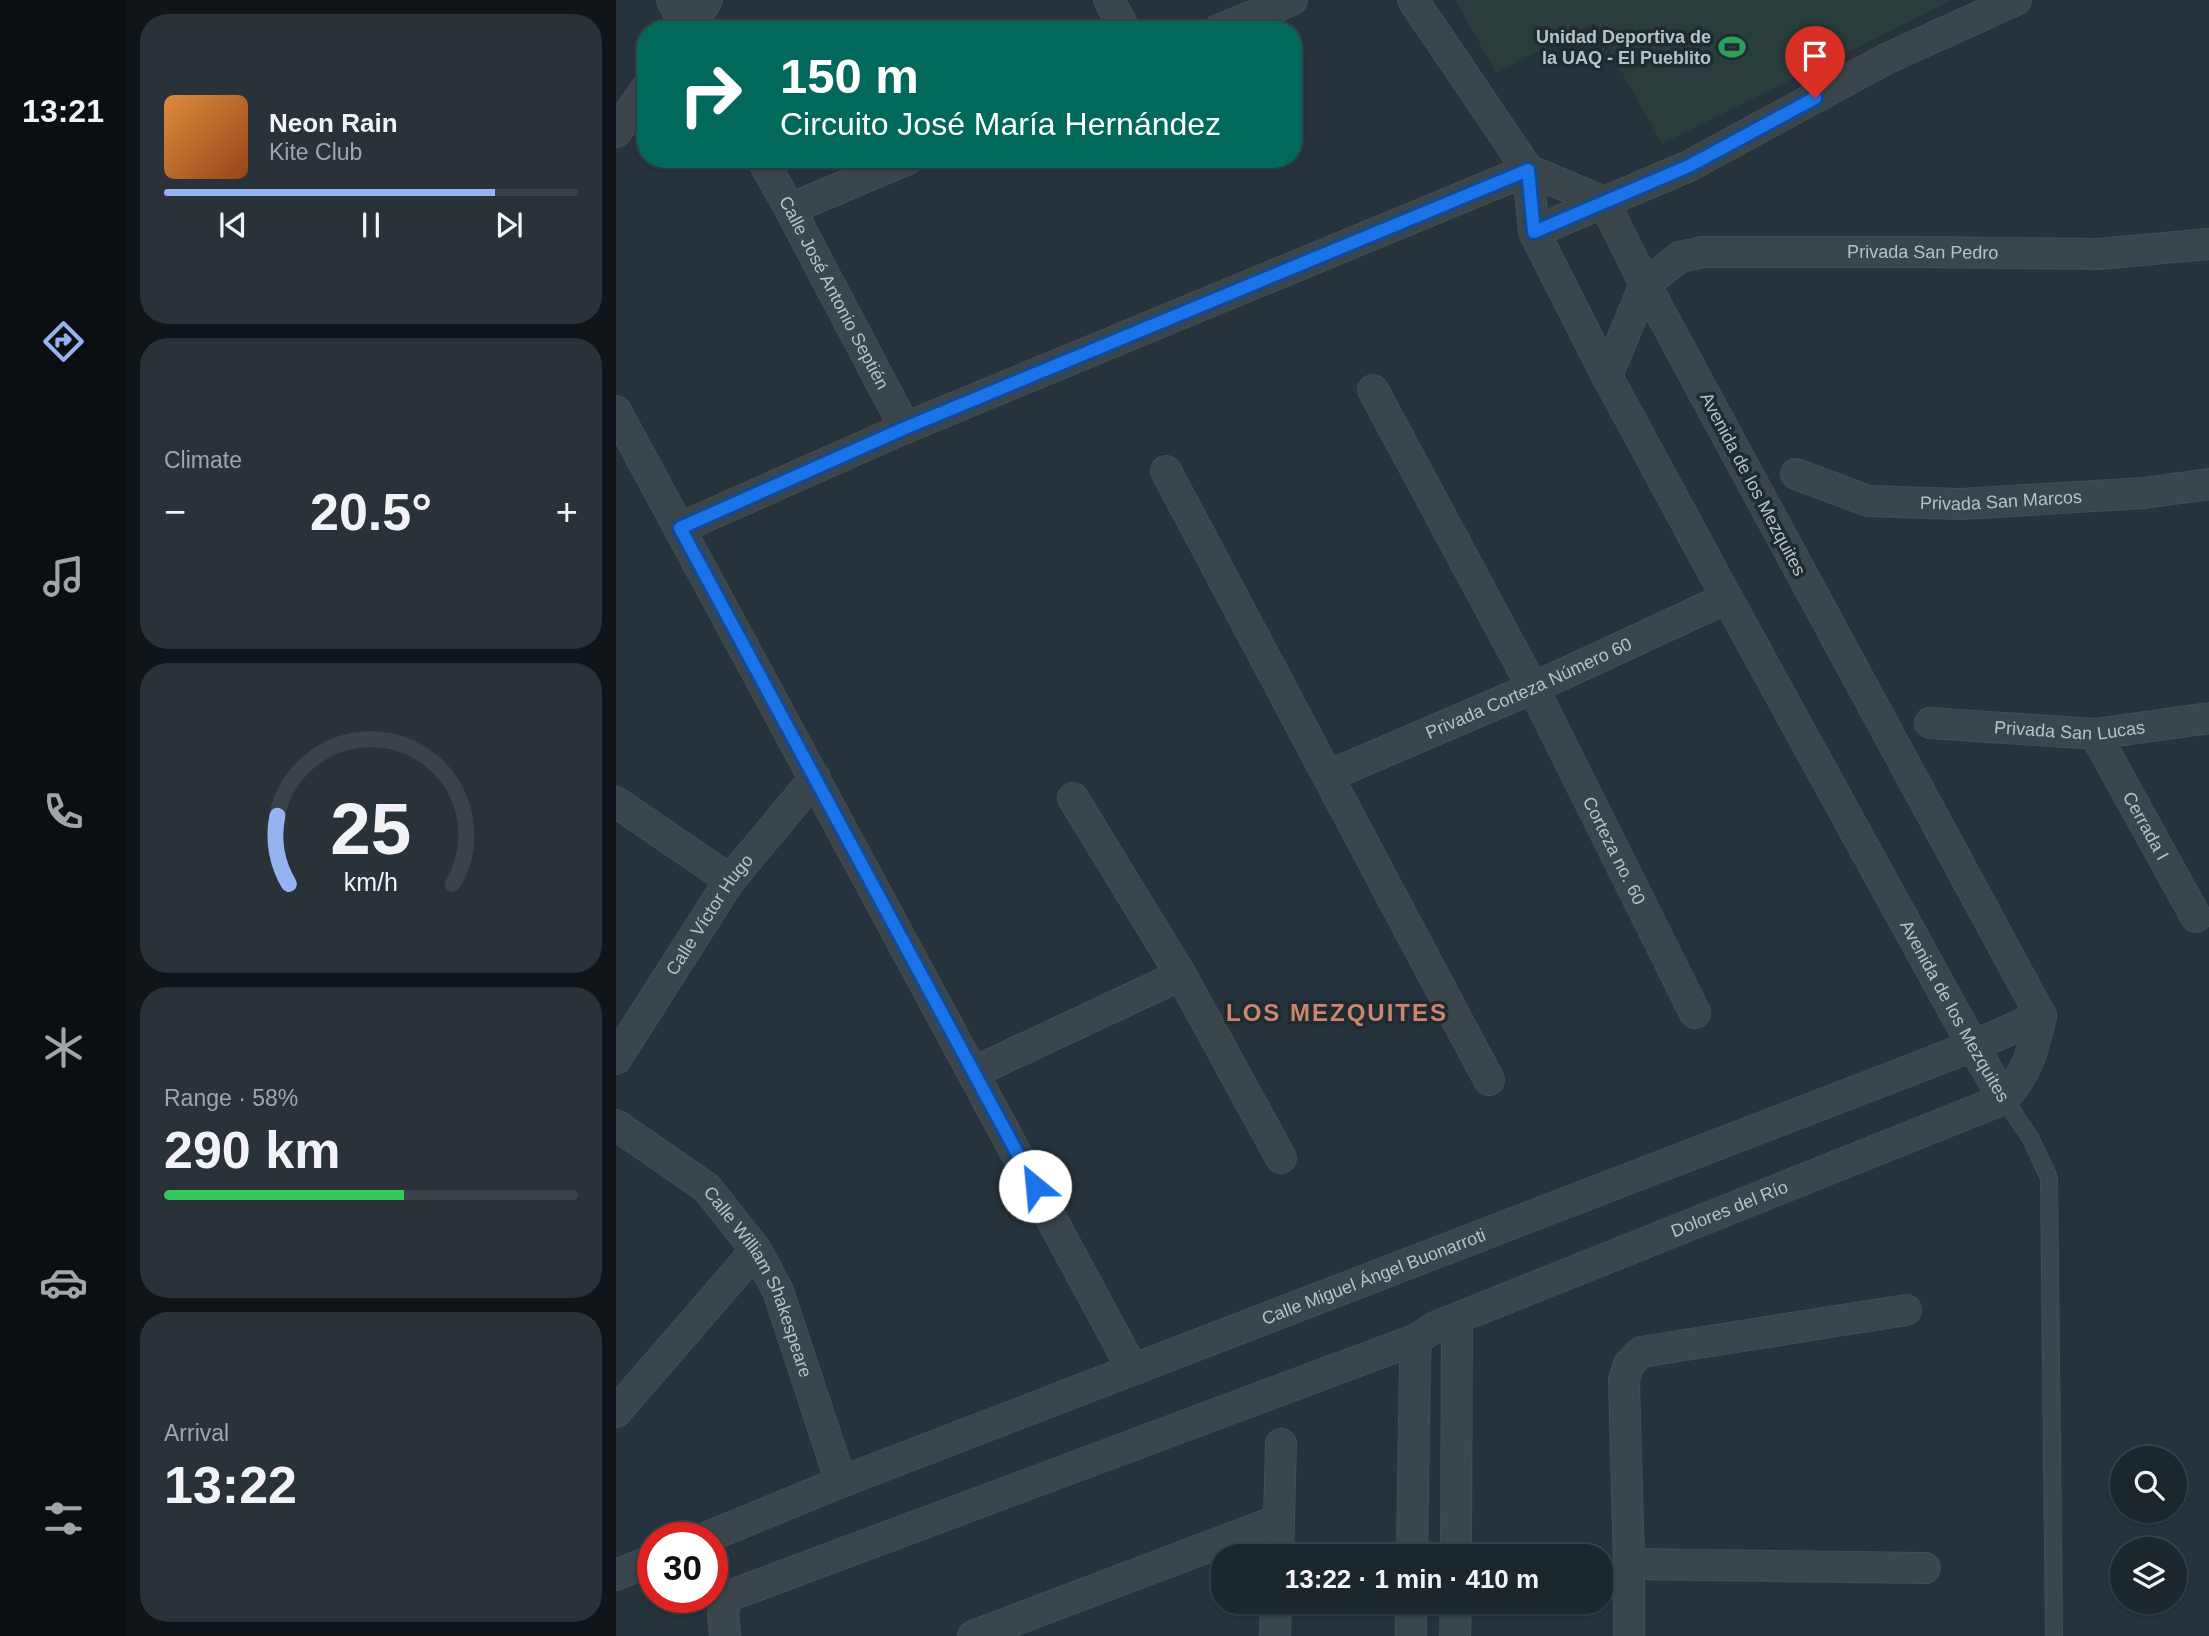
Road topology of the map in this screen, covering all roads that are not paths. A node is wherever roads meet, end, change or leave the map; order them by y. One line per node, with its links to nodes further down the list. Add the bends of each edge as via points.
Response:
1 (672, 0): 7 (street)
2 (708, 0): 8 (street)
3 (1109, 0): 9 (street)
4 (1292, 0): 10 (street)
5 (1413, 0): 15 (street, Avenida de los Mezquites)
6 (2017, 0): 16 (street, via 1886,59 1689,166)
7 (684, 21)
8 (694, 21)
9 (1120, 21)
10 (1240, 21)
11 (637, 102): 12 (street)
12 (616, 132)
13 (767, 168): 17 (street, Calle José Antonio Septién)
14 (887, 168): 17 (street)
15 (1528, 170): 16 (street); 18 (street, Avenida de los Mezquites); 24 (street)
16 (1604, 202): 18 (street); 20 (street, Avenida de los Mezquites)
17 (790, 209): 24 (street, Calle José Antonio Septién)
18 (1534, 232): 21 (street, Avenida de los Mezquites)
19 (2209, 244): 20 (street, Privada San Pedro, via 2099,254 1703,253 1680,257)
20 (1645, 284): 21 (street); 42 (street, Avenida de los Mezquites)
21 (1607, 376): 29 (street, Avenida de los Mezquites)
22 (1373, 390): 30 (street, Corteza no. 60)
23 (616, 411): 28 (street)
24 (905, 428): 28 (street)
25 (1166, 471): 34 (street)
26 (1796, 474): 27 (street, Privada San Marcos, via 1868,501 1961,503 2144,493)
27 (2209, 484)
28 (680, 528): 35 (street)
29 (1727, 598): 30 (street, Privada Corteza Número 60); 43 (street, Avenida de los Mezquites)
30 (1533, 688): 34 (street, Privada Corteza Número 60); 41 (street, Corteza no. 60)
31 (2209, 718): 33 (street, Privada San Lucas)
32 (1930, 723): 33 (street, Privada San Lucas)
33 (2095, 734): 39 (street, Cerrada I)
34 (1328, 776): 46 (street)
35 (815, 778): 38 (street, Calle Víctor Hugo); 45 (street)
36 (1073, 798): 40 (street)
37 (616, 803): 38 (street)
38 (730, 880): 44 (street, Calle Víctor Hugo)
39 (2196, 917)
40 (1181, 975): 45 (street); 49 (street)
41 (1695, 1013)
42 (2041, 1016): 43 (street, Calle Miguel Ángel Buonarroti); 47 (street, Avenida de los Mezquites, via 2022,1078)
43 (1973, 1045): 47 (street, Avenida de los Mezquites); 54 (street, Calle Miguel Ángel Buonarroti)
44 (616, 1059)
45 (974, 1072): 54 (street)
46 (1489, 1080)
47 (2004, 1099): 52 (street, Dolores del Río); 76 (lane, via 2031,1139 2049,1178)
48 (616, 1125): 50 (street, Calle William Shakespeare, via 708,1188)
49 (1281, 1158)
50 (756, 1250): 55 (street); 57 (street, Calle William Shakespeare, via 778,1291)
51 (1906, 1310): 63 (street, via 1641,1352 1629,1364 1624,1380)
52 (1457, 1320): 53 (street, Dolores del Río); 62 (street)
53 (1417, 1339): 61 (street); 70 (street, Dolores del Río, via 726,1597)
54 (1133, 1370): 57 (street, Calle Miguel Ángel Buonarroti)
55 (616, 1412)
56 (1282, 1444): 58 (street)
57 (841, 1482): 59 (street, Calle Miguel Ángel Buonarroti)
58 (1279, 1520): 60 (street); 71 (street)
59 (728, 1529)
60 (1278, 1544)
61 (1412, 1544)
62 (1456, 1544)
63 (1629, 1564): 65 (street); 75 (street)
64 (637, 1566): 66 (street)
65 (1925, 1568)
66 (616, 1575)
67 (1276, 1614): 72 (street)
68 (1411, 1614): 73 (street)
69 (1455, 1614): 74 (street)
70 (725, 1636)
71 (973, 1636)
72 (1275, 1636)
73 (1411, 1636)
74 (1455, 1636)
75 (1629, 1636)
76 (2054, 1636)

